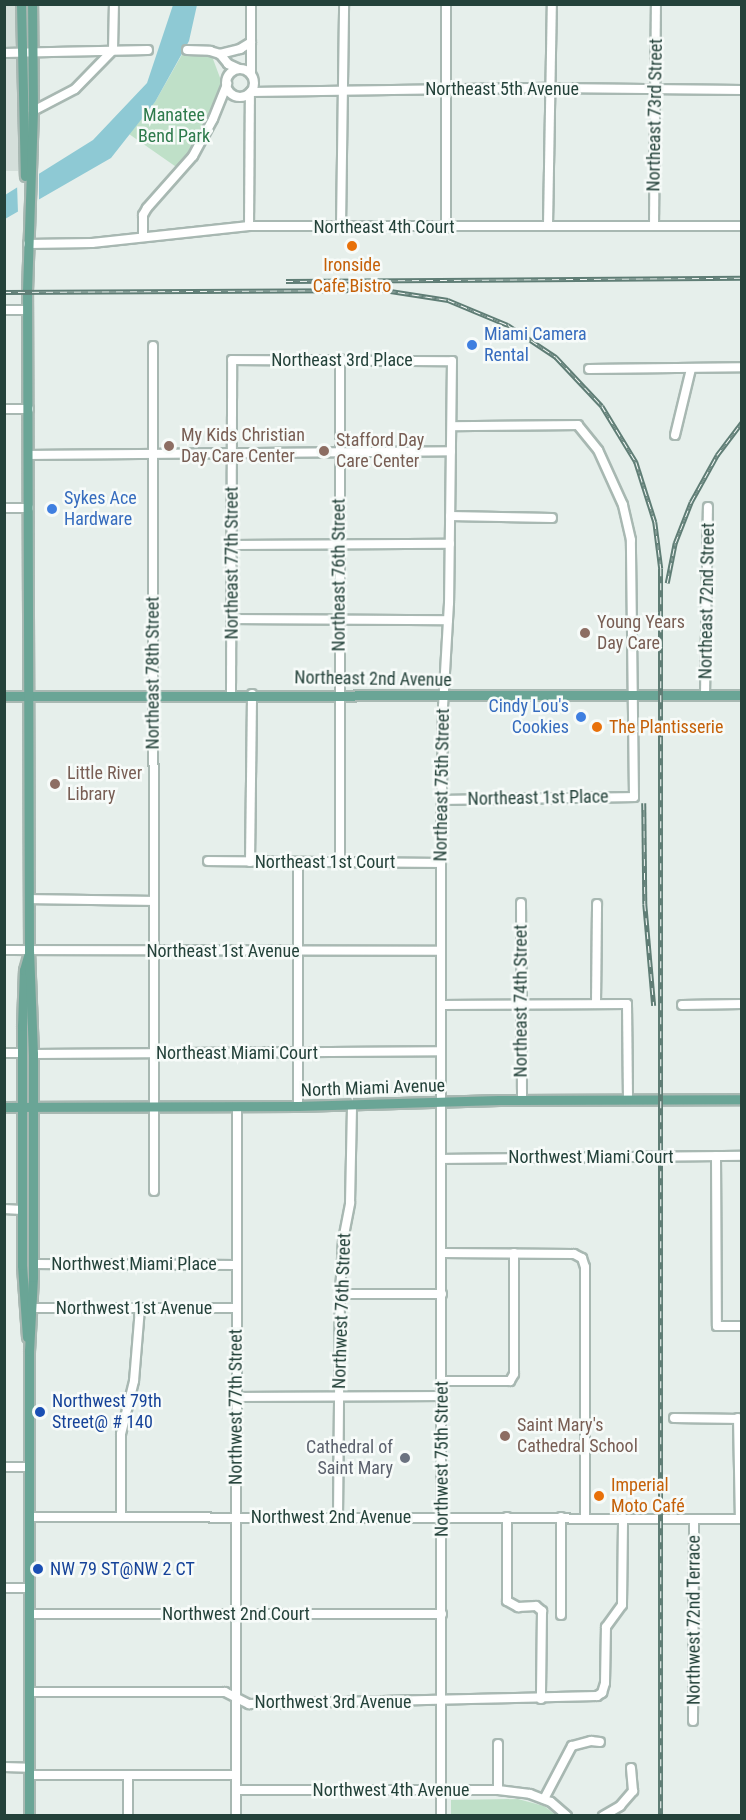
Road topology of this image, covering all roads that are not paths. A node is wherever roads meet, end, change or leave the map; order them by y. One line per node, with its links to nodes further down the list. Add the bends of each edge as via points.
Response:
1 (21, 4): 15 (main road)
2 (32, 4): 13 (main road)
3 (114, 4): 10 (street)
4 (251, 4): 9 (street)
5 (344, 4): 23 (street)
6 (446, 4): 26 (street)
7 (552, 4): 22 (street)
8 (656, 4): 24 (street, Northeast 73rd Street)
9 (251, 42): 16 (street); 17 (street)
10 (113, 50): 11 (street); 13 (street); 32 (street, via 75,89)
11 (148, 50)
12 (187, 50): 16 (street)
13 (32, 51): 15 (street); 32 (main road)
14 (4, 53): 15 (street)
15 (22, 53): 33 (main road)
16 (220, 54): 18 (street)
17 (251, 61): 19 (street); 20 (street)
18 (228, 64): 19 (street); 21 (street)
19 (241, 69): 20 (street); 21 (street)
20 (252, 77): 25 (street); 28 (street)
21 (227, 81): 29 (street); 30 (street)
22 (550, 88): 24 (street, Northeast 5th Avenue); 26 (street, Northeast 5th Avenue); 34 (street)
23 (344, 89): 25 (street, Northeast 5th Avenue); 26 (street, Northeast 5th Avenue); 38 (street)
24 (656, 89): 27 (street, Northeast 5th Avenue); 36 (street, Northeast 73rd Street)
25 (262, 90): 28 (street, Northeast 5th Avenue)
26 (447, 90): 39 (street)
27 (741, 90)
28 (250, 92): 29 (street, Northeast 5th Avenue); 31 (street)
29 (237, 96): 30 (street, Northeast 5th Avenue); 31 (street)
30 (220, 102): 40 (street, via 193,156 143,215)
31 (250, 104): 35 (street)
32 (33, 111): 33 (main road)
33 (28, 177): 41 (main road)
34 (548, 225): 36 (street, Northeast 4th Court); 39 (street, Northeast 4th Court)
35 (249, 226): 38 (street, Northeast 4th Court); 40 (street, Northeast 4th Court)
36 (654, 226): 37 (street, Northeast 4th Court)
37 (741, 226)
38 (341, 227): 39 (street, Northeast 4th Court)
39 (447, 228)
40 (143, 237): 41 (street, Northeast 4th Court)
41 (28, 244): 43 (main road)
42 (4, 310): 43 (street)
43 (27, 310): 52 (main road)
44 (153, 346): 57 (street, Northeast 78th Street)
45 (340, 359): 46 (street, Northeast 3rd Place); 47 (street, Northeast 3rd Place); 56 (street, Northeast 76th Street)
46 (232, 360): 58 (street, Northeast 77th Street)
47 (452, 360): 53 (street, Northeast 75th Street)
48 (741, 367): 50 (street)
49 (589, 369): 50 (street)
50 (691, 369): 54 (street)
51 (4, 409): 52 (street)
52 (29, 409): 59 (main road)
53 (452, 426): 55 (street, Northeast 75th Street); 75 (street, via 578,425 598,450 623,505 631,540)
54 (675, 435)
55 (451, 451): 56 (street); 63 (street, Northeast 75th Street)
56 (340, 452): 58 (street); 65 (street, Northeast 76th Street)
57 (153, 453): 58 (street); 59 (street); 73 (street, Northeast 78th Street)
58 (232, 453): 67 (street, Northeast 77th Street)
59 (29, 455): 62 (main road)
60 (708, 507): 76 (street, Northeast 72nd Street)
61 (4, 508): 62 (street)
62 (29, 508): 79 (main road)
63 (450, 516): 64 (street); 66 (street, Northeast 75th Street)
64 (552, 518)
65 (340, 544): 66 (street); 67 (street); 69 (street, Northeast 76th Street)
66 (450, 544): 70 (street, Northeast 75th Street)
67 (232, 545): 68 (street, Northeast 77th Street)
68 (232, 619): 69 (street); 71 (street, Northeast 77th Street)
69 (340, 619): 70 (street); 74 (street, Northeast 76th Street)
70 (448, 620): 80 (street, Northeast 75th Street)
71 (231, 694): 72 (main road, Northeast 2nd Avenue); 73 (main road, Northeast 2nd Avenue)
72 (252, 694): 74 (main road, Northeast 2nd Avenue); 83 (street)
73 (154, 695): 79 (main road, Northeast 2nd Avenue); 88 (street, Northeast 78th Street)
74 (339, 695): 80 (main road, Northeast 2nd Avenue); 85 (street, Northeast 76th Street)
75 (634, 695): 76 (main road, Northeast 2nd Avenue); 80 (main road, Northeast 2nd Avenue); 81 (street, Northeast 1st Place, via 634,797)
76 (705, 695): 77 (main road, Northeast 2nd Avenue)
77 (741, 695)
78 (4, 696): 79 (main road, Northeast 2nd Avenue)
79 (30, 696): 87 (main road)
80 (444, 696): 81 (street, Northeast 75th Street)
81 (442, 800): 86 (street, Northeast 75th Street)
82 (208, 861): 83 (street, Northeast 1st Court)
83 (250, 862): 84 (street, Northeast 1st Court)
84 (298, 862): 85 (street, Northeast 1st Court); 93 (street)
85 (340, 862): 86 (street, Northeast 1st Court)
86 (441, 863): 94 (street, Northeast 75th Street)
87 (29, 900): 88 (street); 92 (main road)
88 (153, 901): 95 (street, Northeast 78th Street)
89 (521, 903): 99 (street, Northeast 74th Street)
90 (597, 904): 96 (street)
91 (4, 951): 92 (street, Northeast 1st Avenue)
92 (29, 951): 95 (street, Northeast 1st Avenue); 103 (main road, via 24,970)
93 (297, 951): 94 (street, Northeast 1st Avenue); 95 (street, Northeast 1st Avenue); 104 (street)
94 (441, 951): 98 (street, Northeast 75th Street)
95 (154, 952): 105 (street, Northeast 78th Street)
96 (596, 1004): 99 (street); 107 (street, via 627,1004)
97 (741, 1004): 100 (street)
98 (441, 1005): 99 (street); 101 (street, Northeast 75th Street)
99 (521, 1005): 106 (street, Northeast 74th Street)
100 (682, 1005)
101 (441, 1052): 104 (street, Northeast Miami Court); 109 (street, Northeast 75th Street)
102 (4, 1053): 103 (street, Northeast Miami Court)
103 (28, 1053): 105 (street, Northeast Miami Court); 112 (main road); 113 (main road)
104 (299, 1053): 105 (street, Northeast Miami Court); 115 (street)
105 (153, 1054): 116 (street, Northeast 78th Street)
106 (522, 1099): 107 (main road, North Miami Avenue); 109 (main road, North Miami Avenue)
107 (628, 1099): 108 (main road, North Miami Avenue)
108 (741, 1099)
109 (440, 1102): 110 (main road, North Miami Avenue); 119 (street, Northwest 75th Street)
110 (352, 1106): 115 (main road, North Miami Avenue); 127 (street, Northwest 76th Street, via 350,1203)
111 (4, 1107): 112 (main road, North Miami Avenue)
112 (23, 1107): 113 (main road, North Miami Avenue); 122 (main road)
113 (33, 1107): 116 (main road, North Miami Avenue); 125 (main road)
114 (237, 1107): 115 (main road, North Miami Avenue); 116 (main road, North Miami Avenue); 126 (street, Northwest 77th Street)
115 (298, 1107)
116 (153, 1108): 120 (street, Northeast 78th Street)
117 (716, 1156): 118 (street, Northwest Miami Court); 119 (street, Northwest Miami Court); 132 (street, via 717,1326)
118 (741, 1156)
119 (441, 1159): 123 (street, Northwest 75th Street)
120 (153, 1191)
121 (4, 1209): 122 (street)
122 (22, 1210): 125 (main road); 133 (main road, via 24,1322)
123 (442, 1253): 124 (street); 128 (street, Northwest 75th Street)
124 (514, 1253): 134 (street, via 514,1374 510,1381); 149 (street, via 574,1254 582,1258 585,1267)
125 (33, 1264): 126 (street, Northwest Miami Place); 129 (main road)
126 (236, 1264): 131 (street, Northwest 77th Street)
127 (340, 1294): 128 (street); 135 (street, Northwest 76th Street)
128 (442, 1294): 134 (street, Northwest 75th Street)
129 (32, 1308): 130 (street, Northwest 1st Avenue); 133 (main road)
130 (140, 1308): 131 (street, Northwest 1st Avenue); 143 (street, via 134,1381 121,1434)
131 (236, 1308): 137 (street, Northwest 77th Street)
132 (741, 1326)
133 (29, 1351): 141 (main road)
134 (442, 1381): 136 (street, Northwest 75th Street)
135 (339, 1396): 136 (street); 137 (street); 145 (street, Northwest 76th Street)
136 (442, 1396): 146 (street, Northwest 75th Street)
137 (236, 1397): 144 (street, Northwest 77th Street)
138 (674, 1418): 139 (street)
139 (740, 1418): 152 (street)
140 (4, 1467): 141 (street)
141 (29, 1467): 142 (main road)
142 (29, 1517): 143 (street, Northwest 2nd Avenue); 154 (main road)
143 (121, 1517): 144 (street, Northwest 2nd Avenue)
144 (236, 1517): 145 (street, Northwest 2nd Avenue); 156 (street, Northwest 77th Street)
145 (338, 1517): 146 (street, Northwest 2nd Avenue)
146 (442, 1517): 147 (street, Northwest 2nd Avenue); 157 (street, Northwest 75th Street)
147 (507, 1517): 148 (street, Northwest 2nd Avenue); 161 (street, via 507,1601 518,1607 536,1606 542,1611)
148 (561, 1518): 149 (street, Northwest 2nd Avenue); 158 (street)
149 (585, 1518): 150 (street, Northwest 2nd Avenue)
150 (623, 1518): 151 (street, Northwest 2nd Avenue); 161 (street, Northwest 3rd Avenue, via 623,1600 606,1627 602,1693)
151 (694, 1519): 152 (street, Northwest 2nd Avenue); 163 (street, Northwest 72nd Terrace)
152 (740, 1519)
153 (4, 1588): 154 (street)
154 (29, 1588): 155 (main road)
155 (29, 1614): 156 (street, Northwest 2nd Court); 159 (main road)
156 (236, 1614): 157 (street, Northwest 2nd Court); 160 (street, Northwest 77th Street)
157 (442, 1614): 162 (street, Northwest 75th Street)
158 (561, 1615)
159 (29, 1692): 160 (street, Northwest 3rd Avenue, via 225,1692); 168 (main road)
160 (235, 1698): 162 (street, Northwest 3rd Avenue, via 249,1704); 170 (street, Northwest 77th Street)
161 (542, 1699): 162 (street, Northwest 3rd Avenue)
162 (442, 1702): 173 (street, Northwest 75th Street)
163 (693, 1721)
164 (600, 1742): 174 (street, via 572,1746)
165 (498, 1744): 172 (street)
166 (4, 1767): 168 (street)
167 (631, 1768): 180 (street, via 633,1791 621,1806)
168 (29, 1771): 169 (street); 175 (main road)
169 (128, 1775): 170 (street); 176 (street)
170 (236, 1775): 171 (street, Northwest 77th Street)
171 (236, 1790): 173 (street, Northwest 4th Avenue); 177 (street, Northwest 77th Street)
172 (498, 1790): 173 (street, Northwest 4th Avenue); 174 (street, Northwest 4th Avenue)
173 (442, 1791): 178 (street, Northwest 75th Street)
174 (544, 1800): 179 (street, Northwest 4th Avenue)
175 (29, 1815)
176 (128, 1815)
177 (236, 1815)
178 (441, 1815)
179 (567, 1815)
180 (603, 1815)

